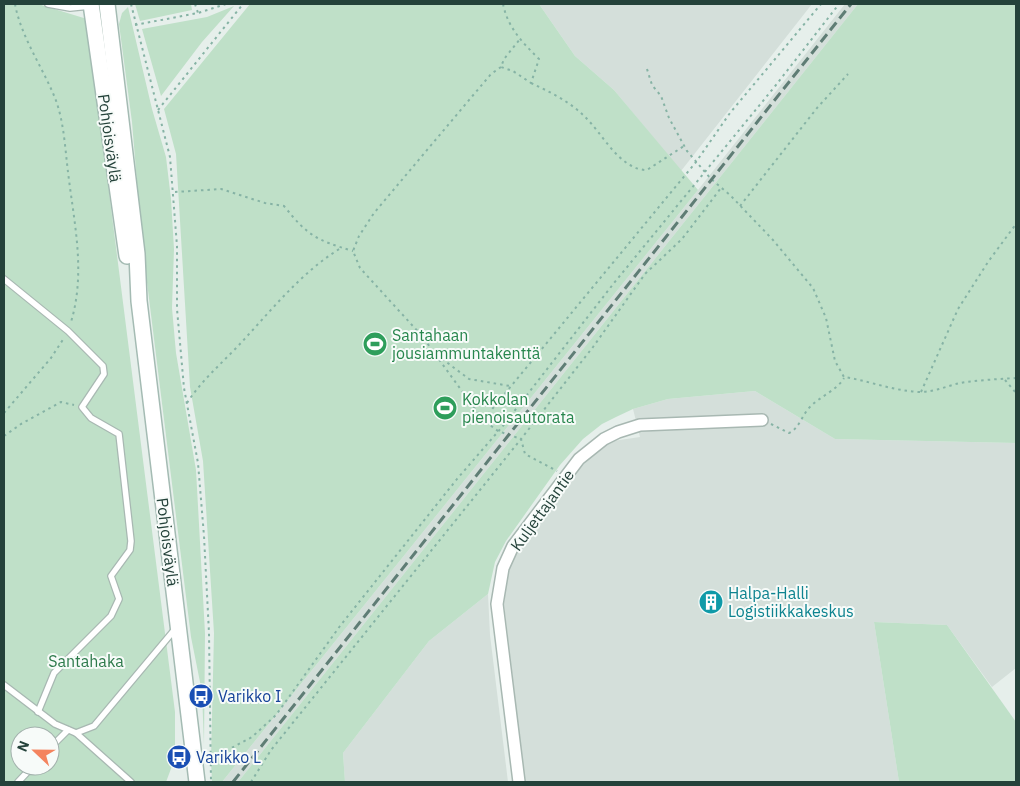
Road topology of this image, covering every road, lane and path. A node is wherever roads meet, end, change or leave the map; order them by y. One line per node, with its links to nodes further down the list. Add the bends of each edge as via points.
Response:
1 (15, 4): 29 (path, via 18,20 59,113 80,276)
2 (48, 4): 3 (lane, via 70,8)
3 (98, 4): 46 (main road, Pohjoisväylä, via 126,245 139,301)
4 (131, 4): 12 (path)
5 (195, 4): 11 (path)
6 (226, 4): 11 (path)
7 (243, 4): 18 (path)
8 (503, 4): 13 (path, via 506,16)
9 (821, 4): 20 (path, via 730,113)
10 (839, 4): 21 (path)
11 (198, 13): 12 (path)
12 (135, 25): 18 (path)
13 (520, 39): 14 (path); 17 (path, via 539,59)
14 (501, 68): 17 (path, via 513,71); 27 (path, via 490,74 374,213 358,236)
15 (647, 69): 19 (path)
16 (848, 74): 24 (path)
17 (531, 83): 19 (path, via 584,116 624,161 635,168 647,170)
18 (158, 110): 23 (path, via 170,157)
19 (684, 146): 20 (path)
20 (696, 162): 21 (path); 34 (path)
21 (705, 172): 22 (path); 42 (path)
22 (720, 188): 24 (path); 44 (path, via 682,239 645,274 593,348)
23 (174, 192): 26 (path, via 221,189 284,206 308,234); 37 (path, via 177,309)
24 (740, 206): 31 (path, via 814,288 826,318 835,361)
25 (1016, 224): 35 (path, via 958,309)
26 (341, 248): 27 (path); 37 (path, via 320,262 275,306 198,386)
27 (353, 251): 30 (path, via 360,268)
28 (4, 279): 29 (lane)
29 (68, 331): 38 (lane, via 103,366 104,374); 39 (path, via 51,358)
30 (435, 353): 34 (path, via 469,379); 40 (path)
31 (844, 377): 35 (path); 41 (path, via 835,388 810,406 794,431 789,433)
32 (1016, 378): 33 (path)
33 (1004, 379): 35 (path, via 965,382); 36 (path)
34 (510, 386): 40 (path)
35 (921, 392)
36 (1016, 394)
37 (187, 403): 52 (path, via 198,463 205,556)
38 (82, 407): 43 (path, via 61,402); 48 (lane, via 91,418 119,434 130,550 111,576 119,599 111,616 54,672)
39 (4, 413)
40 (483, 420): 42 (path)
41 (762, 420): 45 (street, Kuljettajantie, via 633,427 592,447)
42 (498, 431): 44 (path); 52 (path, via 340,626 276,715 252,737)
43 (4, 436)
44 (521, 439): 45 (path, via 525,454 554,468); 55 (path, via 271,750)
45 (564, 477): 56 (street, Kuljettajantie, via 513,546 498,590 502,655)
46 (179, 624): 50 (lane, via 94,726); 53 (main road, Pohjoisväylä)
47 (4, 685): 48 (lane)
48 (38, 712): 49 (lane)
49 (68, 730): 50 (lane); 51 (lane)
50 (76, 733): 54 (lane)
51 (60, 738)
52 (209, 760): 53 (path)
53 (199, 781)
54 (131, 782)
55 (251, 782)
56 (519, 782)

